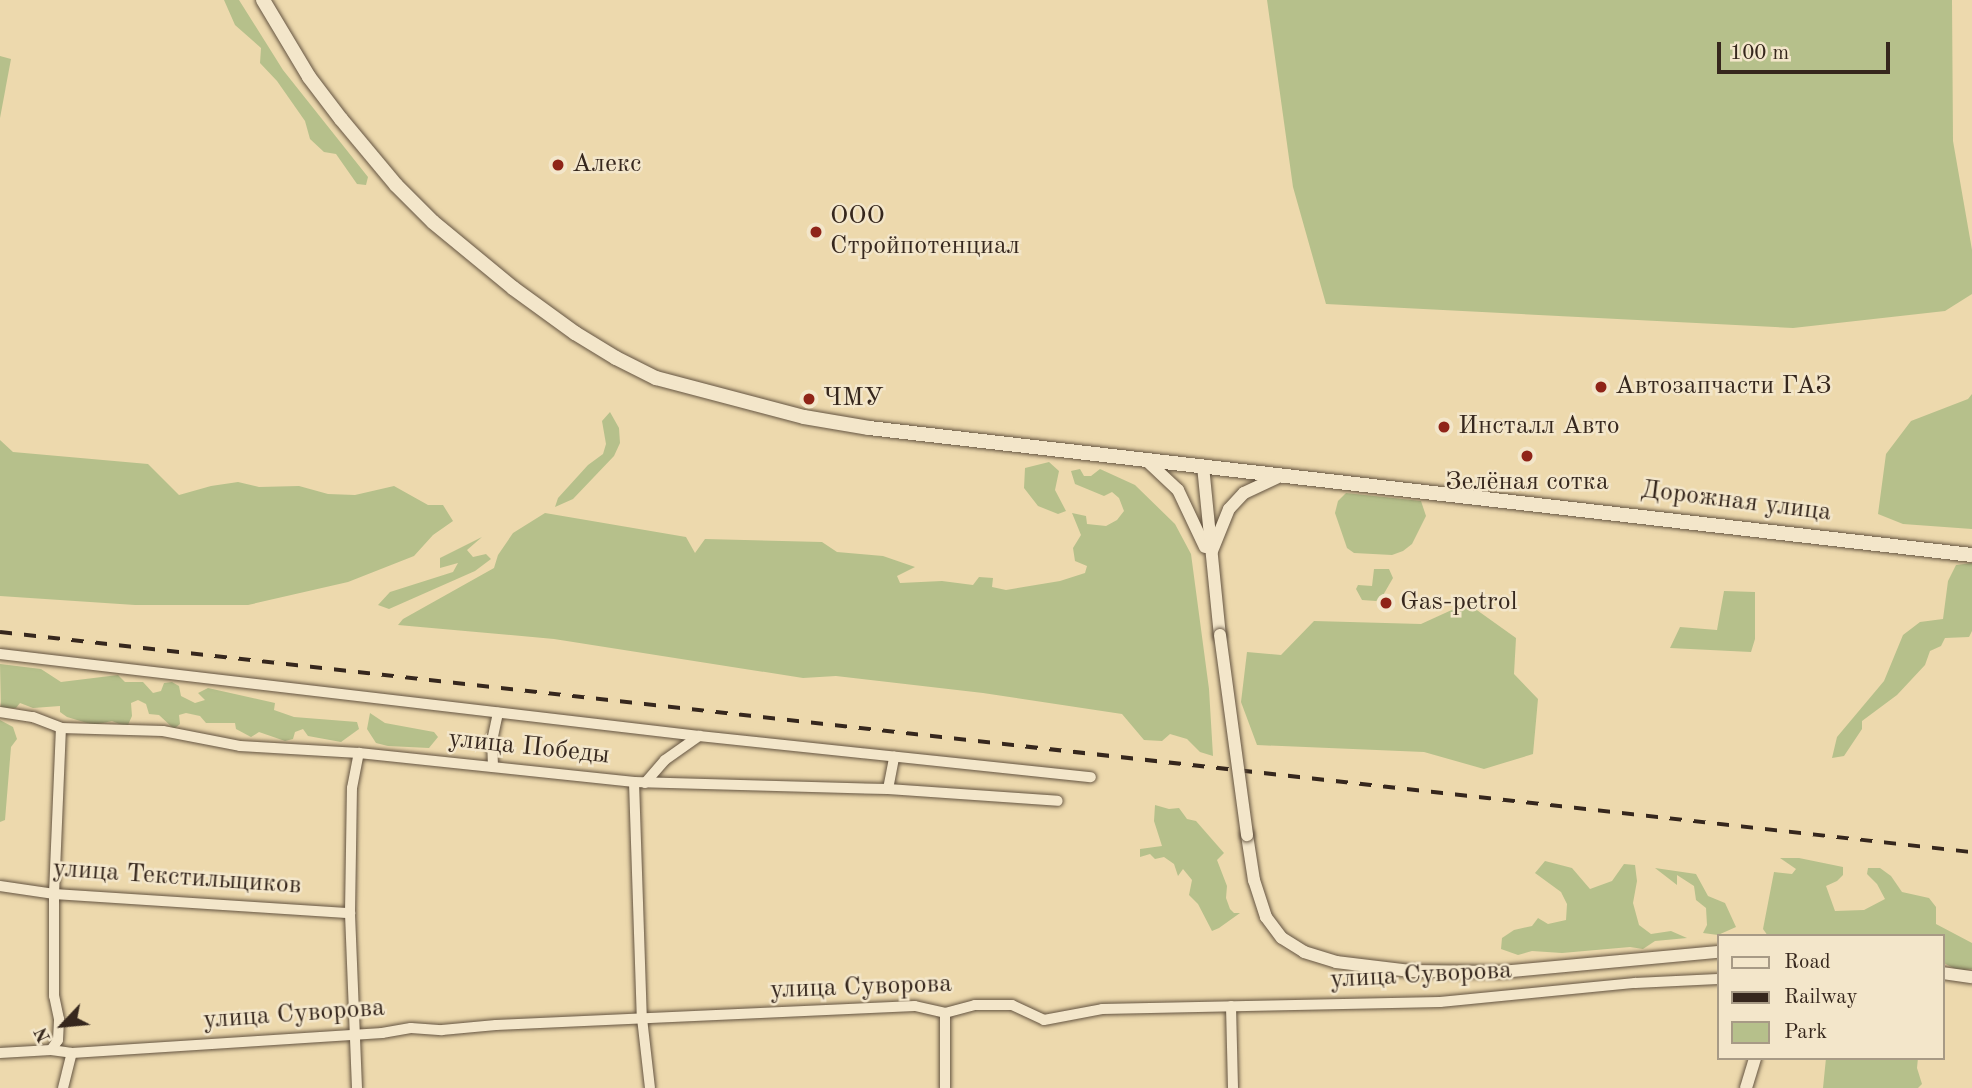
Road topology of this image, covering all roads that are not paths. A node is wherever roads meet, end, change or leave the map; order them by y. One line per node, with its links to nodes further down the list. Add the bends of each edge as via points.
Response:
1 (263, 0): 2 (main road, Дорожная улица, via 309,77 396,185 439,228 513,288 615,358 696,391 804,417)
2 (1146, 460): 3 (main road, Дорожная улица); 6 (street, via 1178,490)
3 (1203, 466): 4 (main road, Дорожная улица); 6 (street)
4 (1286, 475): 5 (main road, Дорожная улица); 6 (street, via 1244,493 1229,509)
5 (1972, 555)
6 (1210, 558): 22 (street, bridge, via 1254,880 1266,917 1282,939 1336,962 1410,971 1501,972)
7 (0, 654): 9 (street)
8 (0, 712): 10 (street, улица Победы, via 33,717)
9 (498, 713): 11 (street); 14 (street)
10 (61, 728): 12 (street, улица Победы, via 163,731 240,746); 20 (street)
11 (699, 736): 13 (street); 16 (street)
12 (359, 753): 14 (street, улица Победы); 21 (street, via 352,788)
13 (894, 757): 15 (street); 17 (street)
14 (493, 767): 16 (street, улица Победы)
15 (1091, 777)
16 (639, 783): 17 (street, улица Победы); 28 (street)
17 (888, 789): 18 (street, улица Победы)
18 (1058, 801)
19 (0, 886): 20 (street, улица Текстильщиков)
20 (54, 894): 21 (street, улица Текстильщиков); 30 (street, via 54,996 59,1019 58,1040)
21 (350, 913): 29 (street)
22 (1716, 952)
23 (1944, 973): 24 (street)
24 (1972, 977)
25 (1716, 979): 26 (street, улица Суворова, via 1440,1002)
26 (1231, 1006): 27 (street, улица Суворова, via 1102,1009 1044,1020 1012,1004 975,1005); 38 (street)
27 (945, 1013): 28 (street, улица Суворова, via 915,1006); 37 (street)
28 (642, 1018): 29 (street, улица Суворова, via 411,1028); 36 (street)
29 (353, 1035): 31 (street, улица Суворова); 35 (street)
30 (51, 1050): 31 (street, улица Суворова); 32 (street, улица Суворова)
31 (72, 1053): 34 (street)
32 (0, 1054)
33 (1754, 1060): 39 (street)
34 (63, 1088)
35 (357, 1088)
36 (650, 1088)
37 (945, 1088)
38 (1233, 1088)
39 (1746, 1088)

